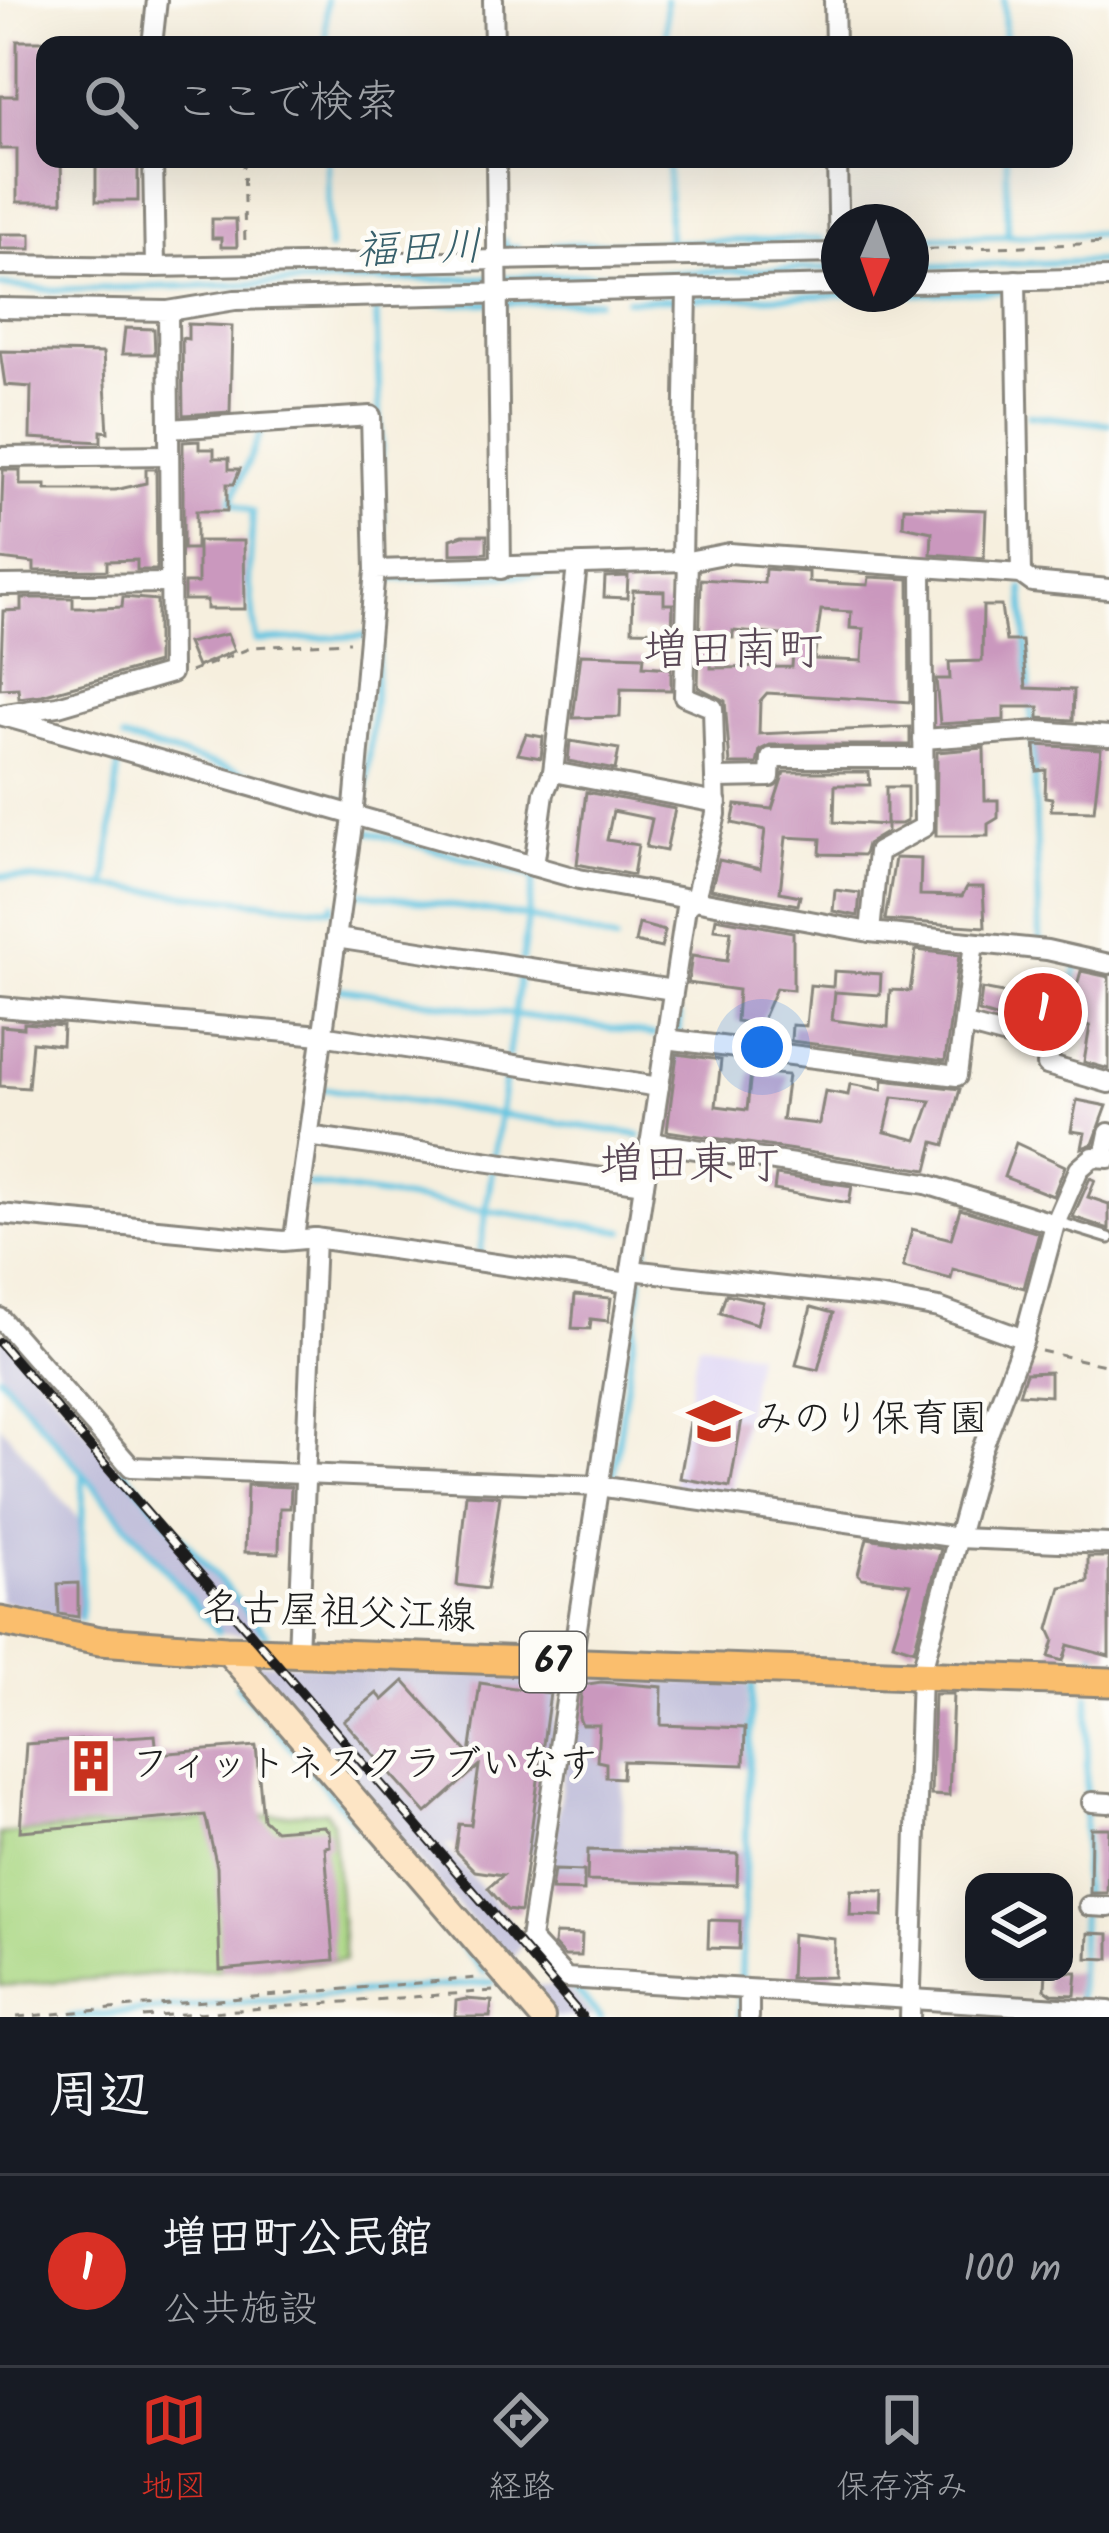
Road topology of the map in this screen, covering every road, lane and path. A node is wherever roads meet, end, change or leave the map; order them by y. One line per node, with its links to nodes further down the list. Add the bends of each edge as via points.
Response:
1 (157, 0): 4 (street)
2 (493, 0): 5 (street)
3 (834, 0): 6 (street)
4 (153, 36)
5 (494, 36)
6 (835, 36)
7 (153, 168): 17 (street)
8 (243, 168): 16 (path)
9 (496, 168): 18 (street)
10 (837, 168): 11 (street)
11 (838, 204)
12 (1109, 243): 13 (path)
13 (929, 249)
14 (821, 258): 18 (street)
15 (0, 265): 17 (street)
16 (245, 265): 17 (street); 18 (street)
17 (154, 267)
18 (497, 278): 23 (street); 25 (street); 31 (street)
19 (1109, 278): 20 (street)
20 (1016, 280): 21 (street); 34 (street)
21 (929, 282)
22 (821, 286): 23 (street)
23 (687, 290): 29 (street)
24 (0, 308): 25 (street)
25 (169, 311): 26 (street)
26 (169, 429): 27 (street); 33 (street, via 371,416)
27 (170, 455): 28 (street); 35 (street)
28 (0, 457)
29 (685, 561): 30 (street); 32 (street, via 729,553); 43 (street, via 684,696 712,708)
30 (577, 566): 31 (street); 42 (street)
31 (501, 569): 33 (street)
32 (922, 569): 34 (street); 41 (street)
33 (375, 570): 38 (street)
34 (1022, 574): 37 (street, via 1032,582)
35 (170, 583): 36 (street); 39 (street)
36 (0, 585)
37 (1109, 589)
38 (369, 642): 39 (path, via 253,647 182,676); 45 (street)
39 (171, 673): 45 (street, via 0,715)
40 (1109, 736): 41 (street, via 1038,731)
41 (923, 748): 43 (street, via 771,758 770,777); 48 (street, via 924,827 878,852)
42 (554, 772): 44 (street); 46 (street)
43 (717, 778): 44 (street)
44 (717, 803): 47 (street)
45 (353, 818): 46 (street); 49 (street)
46 (534, 866): 47 (street)
47 (695, 899): 48 (street); 52 (street, via 686,907)
48 (871, 932): 50 (street)
49 (336, 938): 52 (street); 55 (street)
50 (974, 943): 51 (street); 54 (street)
51 (1109, 964)
52 (673, 990): 56 (street)
53 (0, 1007): 55 (street)
54 (966, 1025): 56 (street, via 957,1076); 57 (street, via 1051,1048 1047,1065)
55 (321, 1035): 58 (street); 60 (street)
56 (666, 1039): 58 (street)
57 (1109, 1083)
58 (659, 1087): 61 (street)
59 (1109, 1132): 62 (street)
60 (308, 1136): 63 (street); 66 (street)
61 (650, 1142): 63 (street); 65 (street, via 926,1184)
62 (1106, 1158): 65 (street, via 1079,1168)
63 (644, 1184): 69 (street)
64 (0, 1214): 66 (street)
65 (1056, 1223): 68 (lane); 71 (street)
66 (294, 1238): 67 (street)
67 (315, 1238): 69 (street); 73 (street)
68 (1109, 1238)
69 (630, 1276): 71 (street, via 902,1301); 74 (street)
70 (0, 1318): 73 (street, via 131,1468)
71 (1023, 1342): 72 (path); 75 (street)
72 (1109, 1366)
73 (304, 1476): 74 (street); 79 (street)
74 (598, 1486): 75 (street); 80 (street)
75 (958, 1538): 76 (street); 81 (street)
76 (1109, 1544)
77 (0, 1621): 78 (main road, 名古屋祖父江線 / 67, via 100,1641)
78 (226, 1650): 79 (main road, 名古屋祖父江線 / 67); 83 (street)
79 (298, 1653): 80 (main road, 名古屋祖父江線 / 67)
80 (572, 1663): 81 (main road, 名古屋祖父江線 / 67); 84 (street, via 530,1939 566,1978)
81 (921, 1674): 82 (main road, 名古屋祖父江線 / 67); 84 (street)
82 (1109, 1682)
83 (512, 1982): 86 (path); 87 (path); 88 (street)
84 (910, 2008): 85 (street)
85 (1109, 2012)
86 (17, 2017)
87 (143, 2017)
88 (542, 2017)

